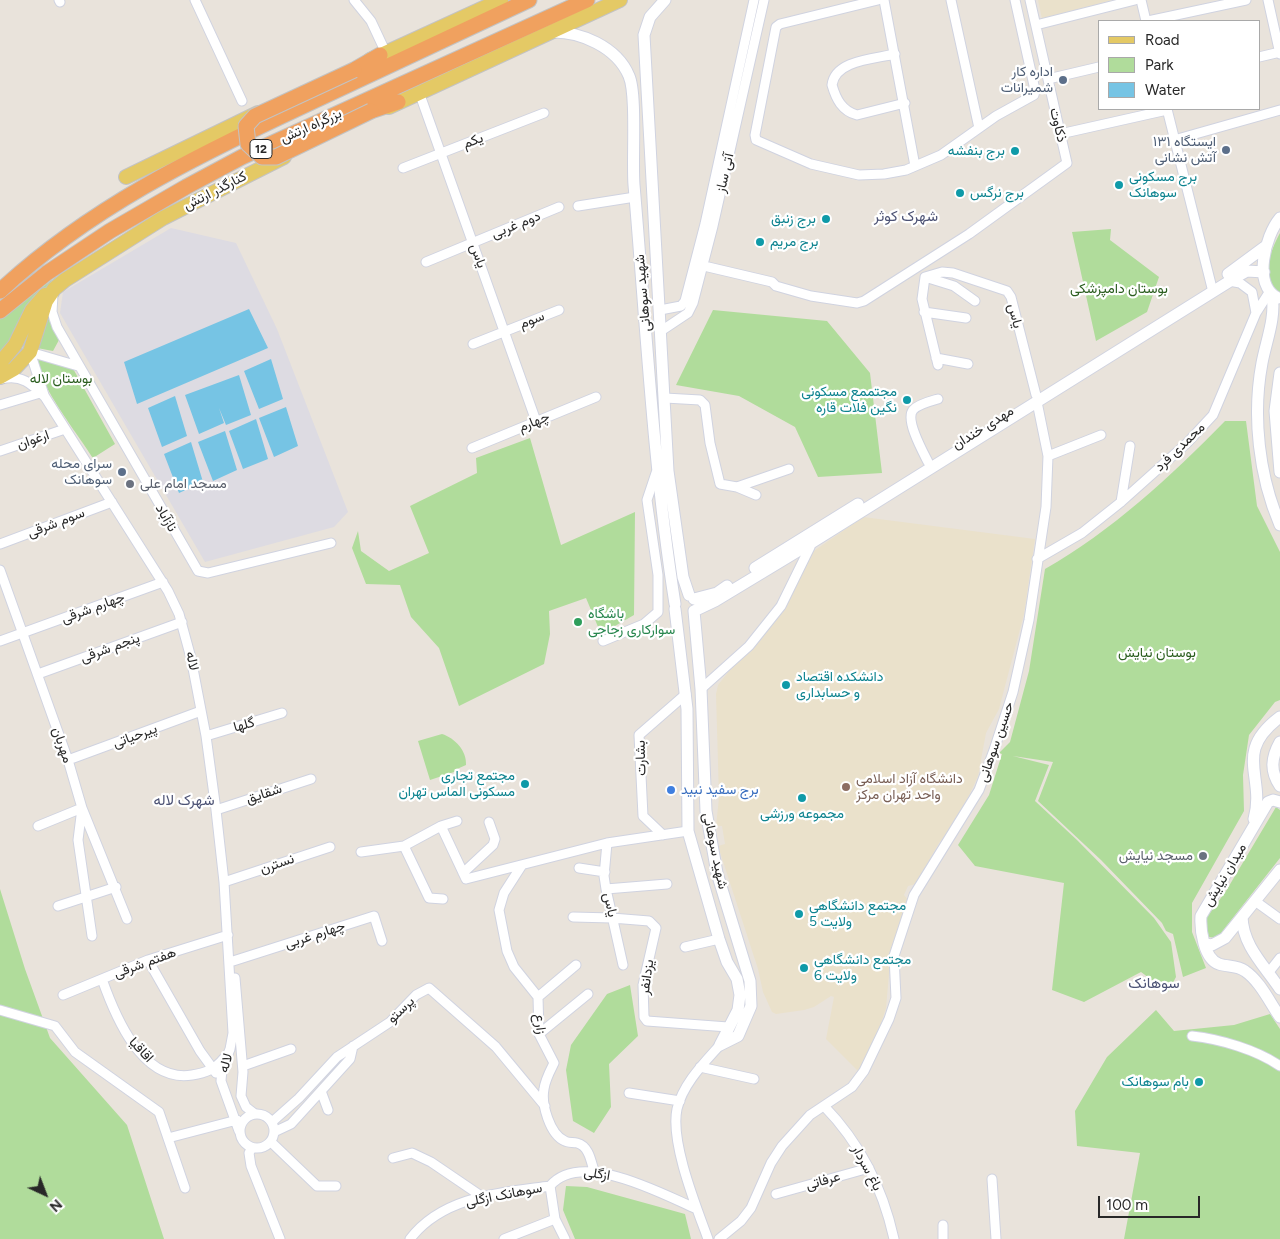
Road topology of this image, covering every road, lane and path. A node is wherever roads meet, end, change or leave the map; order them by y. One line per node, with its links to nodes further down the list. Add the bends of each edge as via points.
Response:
1 (195, 0): 32 (street)
2 (354, 0): 26 (street, via 371,22)
3 (501, 0): 26 (main road)
4 (529, 0): 46 (highway, بزرگراه ارتش / 12, via 241,135)
5 (587, 0): 49 (highway, بزرگراه ارتش / 12, via 242,157)
6 (620, 0): 22 (main road, کنارگذر ارتش)
7 (665, 0): 42 (main road, شهید سوهانی, via 650,17 644,35)
8 (754, 0): 55 (street, آتی ساز)
9 (764, 0): 55 (street, آتی ساز)
10 (878, 0): 45 (street, via 776,27 754,135 761,143 811,164 843,172 884,174)
11 (884, 0): 27 (street)
12 (951, 0): 39 (street)
13 (1015, 0): 24 (street)
14 (1030, 0): 21 (street, ذکاوت)
15 (1135, 0): 21 (street)
16 (1141, 0): 19 (street)
17 (1246, 0): 20 (street)
18 (1268, 0): 25 (street)
19 (1147, 20)
20 (1152, 20)
21 (1036, 25): 23 (street, ذکاوت)
22 (551, 32): 31 (main road, کنارگذر ارتش); 41 (main road, شهید سوهانی, via 567,33 594,42 623,65 631,81)
23 (1041, 47): 24 (street); 30 (street, ذکاوت)
24 (1026, 50): 39 (street, via 1034,95)
25 (1280, 53): 28 (street)
26 (383, 54): 33 (highway, bridge, via 255,116 246,126 248,144 262,157 276,157 371,111); 46 (main road)
27 (895, 54): 34 (street); 34 (street, via 845,66 834,74 832,85 842,107 849,113)
28 (1260, 57)
29 (1098, 67): 30 (street)
30 (1048, 79): 40 (street, ذکاوت)
31 (419, 92): 33 (main road, کنارگذر ارتش); 44 (street, یاس)
32 (242, 101)
33 (398, 102): 56 (main road, کنارگذر ارتش, via 216,189)
34 (905, 103): 45 (street)
35 (1163, 110): 40 (street)
36 (1167, 110): 43 (street)
37 (1280, 110): 43 (street)
38 (544, 113): 44 (street, یکم)
39 (979, 128): 45 (street, via 941,155)
40 (1060, 134): 60 (street, ذکاوت, via 1067,163 969,234 864,301 857,303 811,296)
41 (633, 138): 42 (main road); 51 (main road, شهید سوهانی)
42 (648, 139): 70 (main road, شهید سوهانی)
43 (1174, 140): 64 (street)
44 (441, 153): 47 (street, یکم); 57 (street, یاس)
45 (915, 166)
46 (161, 168): 48 (main road); 48 (main road, via 126,177); 50 (highway, بزرگراه ارتش / 12)
47 (403, 168)
48 (146, 175): 50 (main road)
49 (199, 180): 56 (main road, via 158,209); 71 (highway, بزرگراه ارتش / 12, via 110,231 47,273)
50 (133, 192): 66 (highway, بزرگراه ارتش / 12, via 56,243)
51 (635, 197): 52 (street); 101 (main road, شهید سوهانی)
52 (578, 206)
53 (559, 207): 57 (street, دوم غربی)
54 (1280, 218): 58 (main road)
55 (709, 225): 60 (street, آتی ساز); 70 (street, آتی ساز, via 683,304)
56 (138, 233): 65 (main road, کنارگذر ارتش)
57 (473, 242): 59 (street, دوم غربی); 75 (street, یاس)
58 (1266, 246): 61 (main road); 64 (main road, مهدی خندان)
59 (426, 262)
60 (703, 268): 76 (street, آتی ساز, via 691,309)
61 (1264, 272): 63 (main road, مهدی خندان, via 1247,271); 67 (main road)
62 (925, 277): 68 (street, via 954,286); 72 (street); 88 (street, یاس, via 942,272 953,273 1007,291)
63 (1229, 281): 64 (main road, مهدی خندان); 73 (street, via 1240,283 1252,292)
64 (1212, 288): 88 (main road, مهدی خندان)
65 (54, 290): 78 (main road, کنارگذر ارتش, via 43,310); 79 (main road, via 37,302 19,339); 81 (street, نازآباد, via 53,316)
66 (0, 291)
67 (1274, 295): 73 (street, محمدی فرد); 106 (main road, via 1262,365 1258,435 1265,476)
68 (975, 301)
69 (559, 310): 75 (street, سوم)
70 (660, 310): 76 (main road, شهید سوهانی)
71 (0, 311)
72 (924, 312): 74 (street); 80 (street, via 937,361)
73 (1256, 314): 105 (street, محمدی فرد, via 1213,416)
74 (966, 318)
75 (504, 331): 77 (street, سوم); 90 (street, یاس)
76 (661, 331): 86 (main road, شهید سوهانی)
77 (473, 344)
78 (30, 352): 81 (street); 83 (main road, کنارگذر ارتش); 84 (street, لاله)
79 (0, 363)
80 (968, 364)
81 (78, 366): 107 (street, نازآباد, via 198,571 208,573)
82 (1280, 373): 100 (main road, via 1275,411)
83 (0, 378): 84 (street, لاله, via 22,379)
84 (42, 395): 89 (street); 91 (street, لاله)
85 (596, 397): 90 (street, چهارم)
86 (665, 398): 99 (main road, شهید سوهانی); 102 (street, via 703,401 718,482)
87 (938, 399): 97 (street, via 915,408 911,414 912,427)
88 (1036, 399): 96 (street, حسین سوهانی); 97 (main road, مهدی خندان); 115 (main road, مهدی خندان, via 721,598)
89 (0, 406)
90 (536, 421): 94 (street, چهارم)
91 (65, 429): 95 (street, ارغوان); 104 (street, لاله)
92 (1101, 435): 96 (street)
93 (1130, 446): 105 (street)
94 (472, 448)
95 (0, 451)
96 (1048, 456): 110 (street, حسین سوهانی, via 1046,507)
97 (928, 462): 113 (main road, مهدی خندان, via 717,592)
98 (789, 469): 102 (street)
99 (668, 471): 101 (main road); 113 (main road, شهید سوهانی, via 683,577)
100 (1280, 472)
101 (656, 473): 114 (main road, شهید سوهانی); 119 (street, via 647,500 658,575 658,612 644,624)
102 (737, 487): 103 (street)
103 (756, 495)
104 (112, 502): 108 (street, سوم شرقی); 112 (street, لاله)
105 (1121, 502): 110 (street, محمدی فرد, via 1082,533)
106 (1280, 526)
107 (331, 543)
108 (0, 544)
109 (810, 547): 121 (street, via 780,606 750,646)
110 (1037, 559): 201 (street, حسین سوهانی, via 1029,620 1013,692 979,790 914,895 894,956 896,998 874,1054 852,1086)
111 (0, 570): 117 (street, مهربان)
112 (163, 582): 116 (street, لاله); 117 (street, چهارم شرقی)
113 (691, 597): 114 (main road, via 679,596); 115 (main road, via 696,605)
114 (675, 607): 115 (main road, via 683,615); 122 (main road, شهید سوهانی)
115 (694, 611): 121 (main road, شهید سوهانی)
116 (182, 622): 120 (street, پنجم شرقی); 123 (street, لاله)
117 (23, 633): 118 (street, چهارم شرقی); 120 (street, مهربان)
118 (0, 641)
119 (603, 641)
120 (38, 674): 128 (street, مهربان)
121 (701, 689): 185 (main road, شهید سوهانی, via 710,837 750,980 751,1006 738,1036)
122 (686, 694): 138 (main road, شهید سوهانی); 140 (street, بشارت, via 639,735 643,816)
123 (201, 711): 126 (street, لاله); 128 (street, پیرحیاتی)
124 (282, 714): 126 (street, گلها)
125 (1280, 717): 139 (main road, via 1265,731 1254,749 1252,768 1257,809)
126 (206, 736): 133 (street, لاله)
127 (1280, 742): 130 (main road, via 1272,763)
128 (68, 760): 132 (street, مهربان)
129 (311, 779): 133 (street, شقایق)
130 (1280, 786)
131 (1279, 801): 139 (main road, میدان نیایش, via 1268,802)
132 (82, 808): 136 (street); 152 (street, مهربان); 154 (street, via 78,840)
133 (216, 810): 150 (street, لاله)
134 (457, 821): 137 (street)
135 (489, 822): 149 (street, via 496,839 493,845)
136 (38, 826)
137 (440, 826): 142 (street); 149 (street)
138 (688, 830): 140 (street); 165 (main road, شهید سوهانی)
139 (1250, 833): 167 (main road, میدان نیایش, via 1201,916 1201,938)
140 (663, 835): 141 (street)
141 (607, 843): 145 (street); 148 (street, یاس)
142 (404, 846): 144 (street); 155 (street, via 429,898)
143 (330, 847): 150 (street, نسترن)
144 (361, 852)
145 (522, 865): 149 (street, via 466,878); 179 (street, زارع, via 504,892 499,910 507,952)
146 (579, 868): 148 (street)
147 (1280, 870): 156 (main road)
148 (605, 872): 153 (street, یاس)
149 (463, 873)
150 (224, 882): 163 (street, لاله)
151 (666, 884): 153 (street)
152 (116, 887): 154 (street); 161 (street, مهربان)
153 (606, 889): 160 (street, یاس)
154 (86, 896): 157 (street); 164 (street)
155 (443, 899)
156 (1255, 901): 158 (main road); 162 (street)
157 (58, 906)
158 (1242, 917): 167 (main road, via 1218,943); 174 (main road, via 1243,932)
159 (573, 918): 160 (street)
160 (612, 918): 173 (street, یاس); 182 (street, یزدانفر, via 649,921 656,928 643,985 644,1017 647,1021)
161 (128, 919)
162 (1280, 919)
163 (228, 935): 170 (street, هفتم شرقی); 171 (street, لاله)
164 (92, 936)
165 (719, 939): 168 (street); 182 (main road, شهید سوهانی, via 737,979 740,995 738,1010)
166 (382, 941): 171 (street, چهارم غربی, via 374,916)
167 (1205, 944): 181 (main road, via 1210,957 1218,964 1246,971)
168 (685, 947)
169 (1280, 958): 174 (street)
170 (148, 960): 175 (street, هفتم شرقی); 189 (street)
171 (230, 962): 187 (street, لاله, via 233,1033); 191 (street, لاله)
172 (576, 965): 179 (street)
173 (623, 966)
174 (1269, 972): 176 (main road)
175 (102, 979): 178 (street, هفتم شرقی); 194 (street, اقاقیا, via 120,1023 146,1058 163,1070 178,1075 190,1076)
176 (1280, 989)
177 (588, 994): 183 (street)
178 (63, 995)
179 (538, 997): 183 (street, زارع)
180 (0, 1010): 208 (street, via 55,1026 75,1052 159,1112)
181 (1280, 1017)
182 (728, 1027): 185 (main road, شهید سوهانی)
183 (539, 1034): 200 (street, زارع, via 554,1063 544,1089)
184 (1192, 1036): 192 (street, via 1222,1040 1269,1058)
185 (720, 1045): 193 (street, شهید سوهانی)
186 (353, 1046): 197 (street, via 350,1059); 200 (street, پرستو, via 390,1022 416,995 429,988 496,1047); 205 (street, پرستو, via 337,1057)
187 (230, 1049): 190 (street); 196 (street, لاله)
188 (291, 1050): 191 (street)
189 (200, 1051): 190 (street, via 214,1060); 194 (street)
190 (224, 1058): 194 (street)
191 (243, 1066): 203 (street, لاله, via 242,1096 246,1107)
192 (1280, 1066)
193 (700, 1067): 195 (street); 199 (street, شهید سوهانی)
194 (213, 1069): 196 (street)
195 (754, 1079)
196 (221, 1081): 204 (street, لاله)
197 (321, 1091): 202 (street); 207 (street, via 291,1124)
198 (629, 1093): 199 (street)
199 (680, 1101): 220 (street, شهید سوهانی, via 675,1123 678,1145)
200 (544, 1106): 213 (street, via 557,1134 586,1150)
201 (824, 1106): 212 (street, باغ سردار, via 847,1132); 228 (street, حسین سوهانی, via 810,1115 782,1146 771,1162 751,1208)
202 (328, 1110)
203 (255, 1114): 205 (street, via 264,1115); 206 (street, via 243,1120)
204 (237, 1120): 206 (street, لاله); 208 (street)
205 (272, 1122): 207 (street)
206 (239, 1131): 210 (street, via 243,1142)
207 (274, 1132): 209 (street)
208 (168, 1138): 217 (street)
209 (271, 1142): 210 (street, via 262,1148); 215 (street, via 318,1186)
210 (252, 1148): 223 (street, via 249,1153 251,1166)
211 (393, 1158): 219 (street, via 412,1153 432,1162)
212 (869, 1168): 218 (street, عرفاتی); 229 (street, باغ سردار, via 881,1192)
213 (594, 1172): 216 (street, ازگلی, via 573,1171 557,1178); 220 (street, ازگلی, via 626,1180)
214 (992, 1180): 231 (street)
215 (336, 1186)
216 (550, 1186): 219 (street, سوهانک ازگلی); 221 (street)
217 (184, 1188)
218 (776, 1194)
219 (481, 1196): 224 (street, سوهانک ازگلی, via 431,1217)
220 (697, 1209): 227 (street, شهید سوهانی)
221 (555, 1219): 225 (street); 226 (street)
222 (943, 1225): 230 (street)
223 (280, 1239)
224 (410, 1239)
225 (504, 1239)
226 (565, 1239)
227 (708, 1239)
228 (719, 1239)
229 (894, 1239)
230 (943, 1239)
231 (996, 1239)

